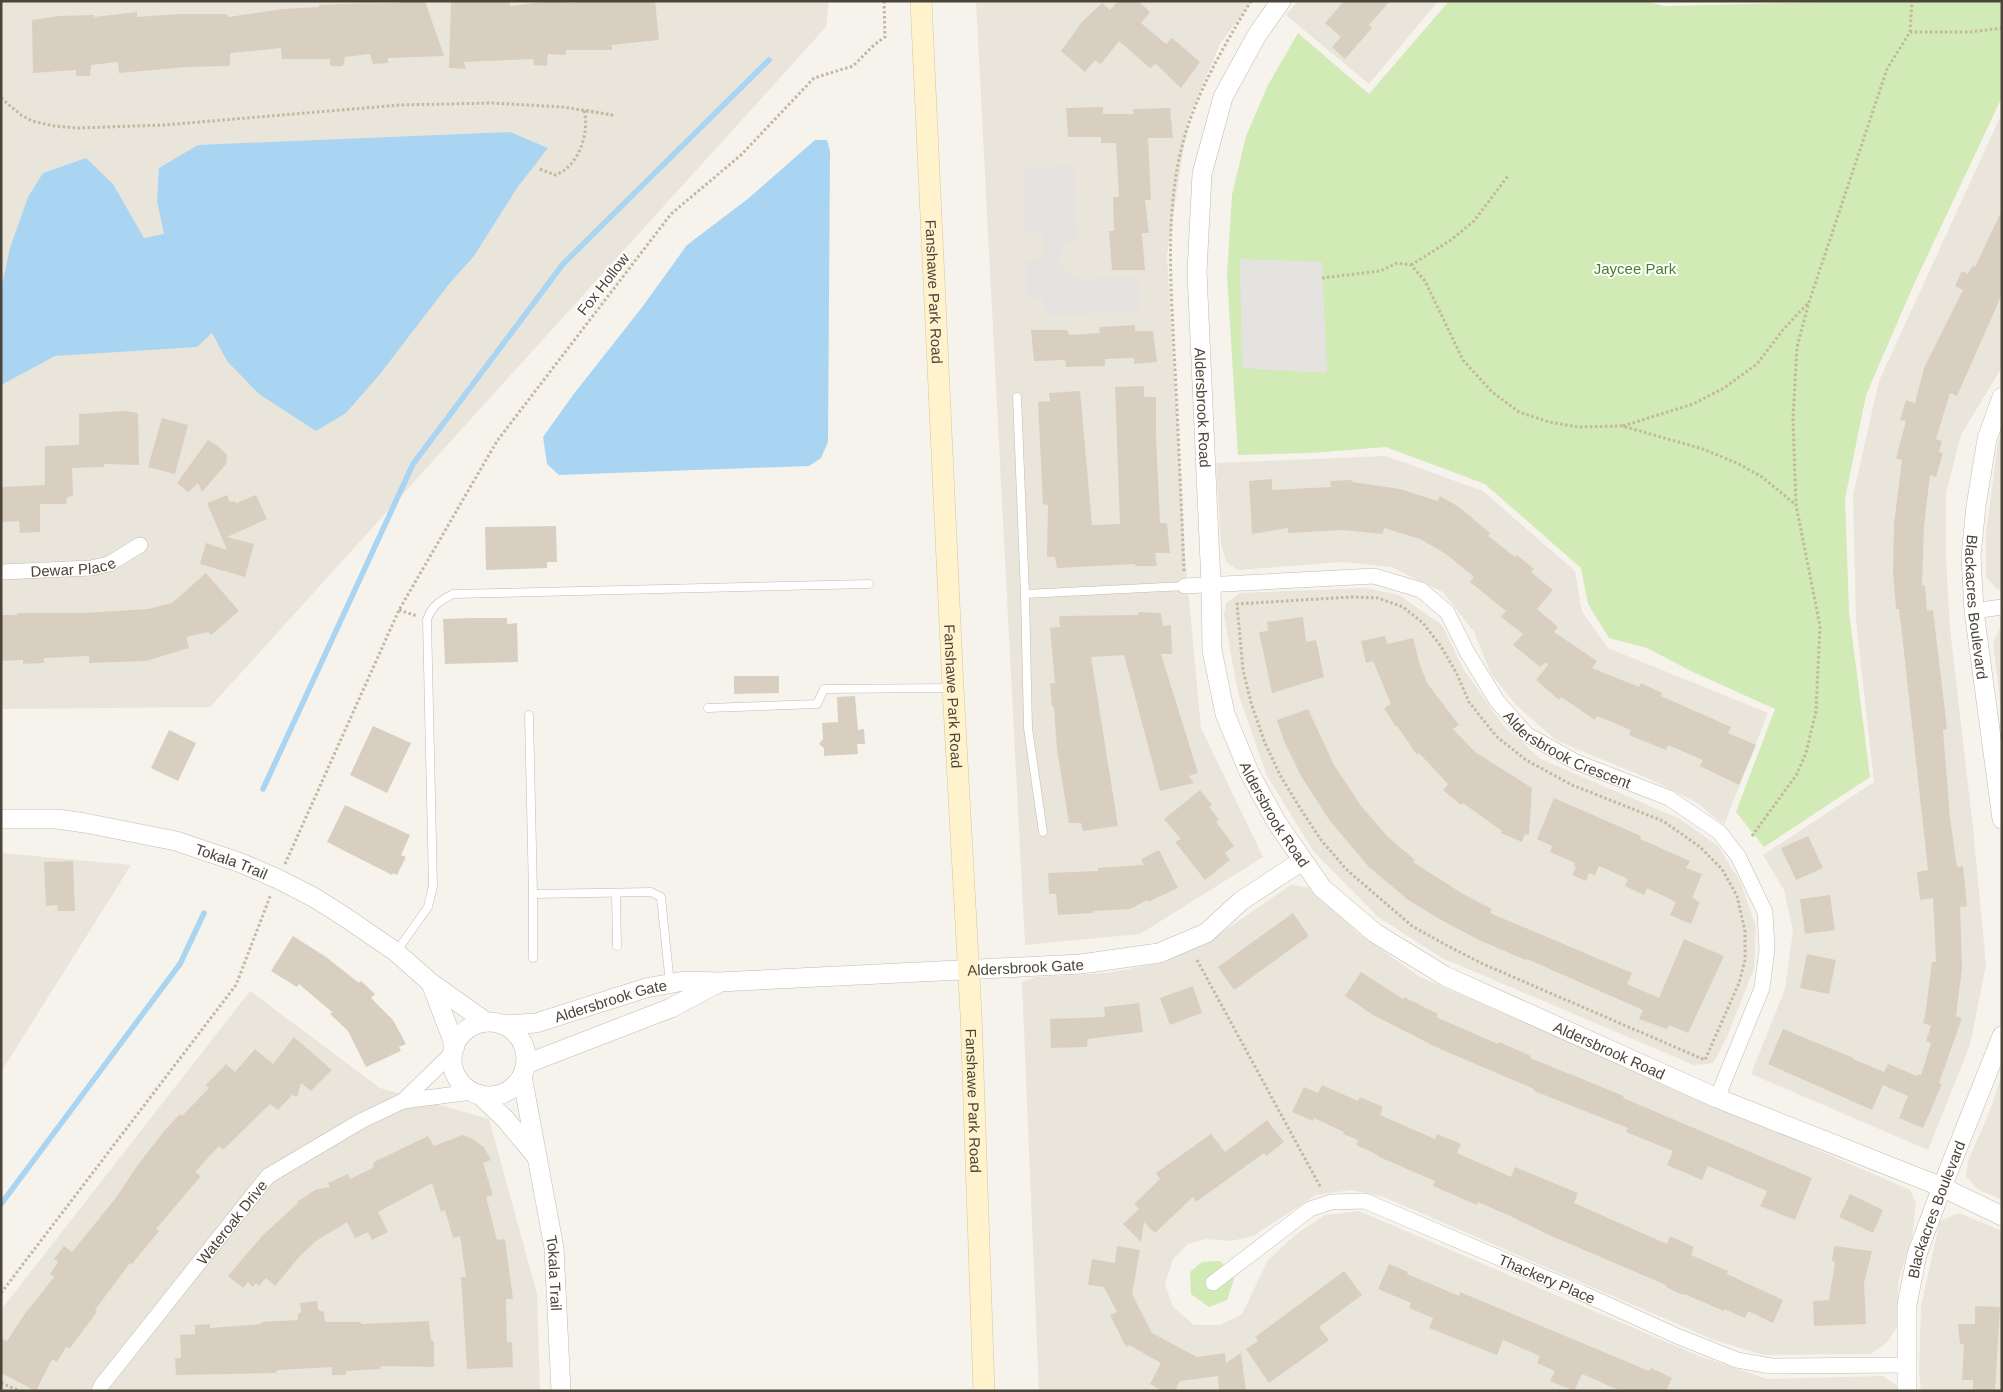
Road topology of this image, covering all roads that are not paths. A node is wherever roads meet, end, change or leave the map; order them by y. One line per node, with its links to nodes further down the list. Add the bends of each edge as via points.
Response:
1 (921, 1): 13 (main road, Fanshawe Park Road)
2 (1282, 1): 8 (street, Aldersbrook Road, via 1257,35 1223,96 1202,174 1197,288)
3 (1017, 397): 10 (lane)
4 (2002, 397): 12 (street, Blackacres Boulevard, via 1987,438 1976,506 1971,556)
5 (140, 545): 6 (street, Dewar Place, via 109,564 91,568)
6 (1, 572)
7 (869, 584): 23 (lane, via 453,594 438,602 427,620 433,886 428,907)
8 (1211, 584): 9 (street, Aldersbrook Crescent); 19 (street, Aldersbrook Road, via 1212,650 1225,714 1249,772); 34 (street, Aldersbrook Crescent, via 1374,576 1421,590 1447,612 1497,701 1526,734 1576,762 1668,798 1719,832 1738,856 1765,912 1767,950 1762,988)
9 (1185, 586): 10 (lane)
10 (1024, 594): 18 (lane, via 1028,728)
11 (2002, 607): 12 (street)
12 (1974, 611): 17 (street, Blackacres Boulevard)
13 (953, 688): 14 (lane, via 824,689 817,704); 25 (main road, Fanshawe Park Road)
14 (708, 708)
15 (528, 715): 21 (lane)
16 (1, 819): 23 (street, Tokala Trail, via 58,819 176,841 212,852 278,879 322,903)
17 (2002, 819)
18 (1043, 832)
19 (1302, 862): 25 (street, Aldersbrook Gate, via 1241,901 1206,933 1159,953 1081,964); 34 (street, Aldersbrook Road, via 1322,888 1375,933 1446,976)
20 (616, 893): 21 (lane); 22 (lane); 28 (lane, via 651,892 661,898)
21 (533, 894): 24 (lane)
22 (617, 946)
23 (396, 952): 27 (street, Tokala Trail)
24 (533, 958)
25 (968, 970): 26 (street, Aldersbrook Gate); 43 (main road, Fanshawe Park Road)
26 (719, 982): 28 (street, Aldersbrook Gate); 32 (street, Aldersbrook Gate, via 671,1008)
27 (431, 983): 29 (street, Tokala Trail); 31 (street, Tokala Trail)
28 (670, 984): 29 (street, Aldersbrook Gate, via 609,998 536,1023)
29 (495, 1024): 31 (street, via 468,1029); 32 (street, via 514,1031 522,1041 526,1052)
30 (2002, 1036): 37 (street, Blackacres Boulevard)
31 (454, 1049): 33 (street, via 453,1061 459,1079); 35 (street, Wateroak Drive)
32 (524, 1070): 33 (street, via 514,1086 504,1093 491,1096); 36 (street, Tokala Trail)
33 (476, 1093): 35 (street, Wateroak Drive); 36 (street, Tokala Trail, via 506,1120)
34 (1717, 1098): 37 (street, Aldersbrook Road)
35 (404, 1101): 41 (street, Wateroak Drive, via 361,1121 268,1176)
36 (536, 1157): 42 (street, Tokala Trail, via 554,1248)
37 (1942, 1187): 38 (street, Aldersbrook Road); 40 (street, Blackacres Boulevard, via 1917,1254 1907,1305)
38 (2002, 1216)
39 (1213, 1283): 40 (street, Thackery Place, via 1310,1209 1331,1202 1365,1201 1737,1360 1770,1366)
40 (1905, 1365): 44 (street, Blackacres Boulevard)
41 (105, 1389)
42 (561, 1391)
43 (984, 1391)
44 (1906, 1391)

